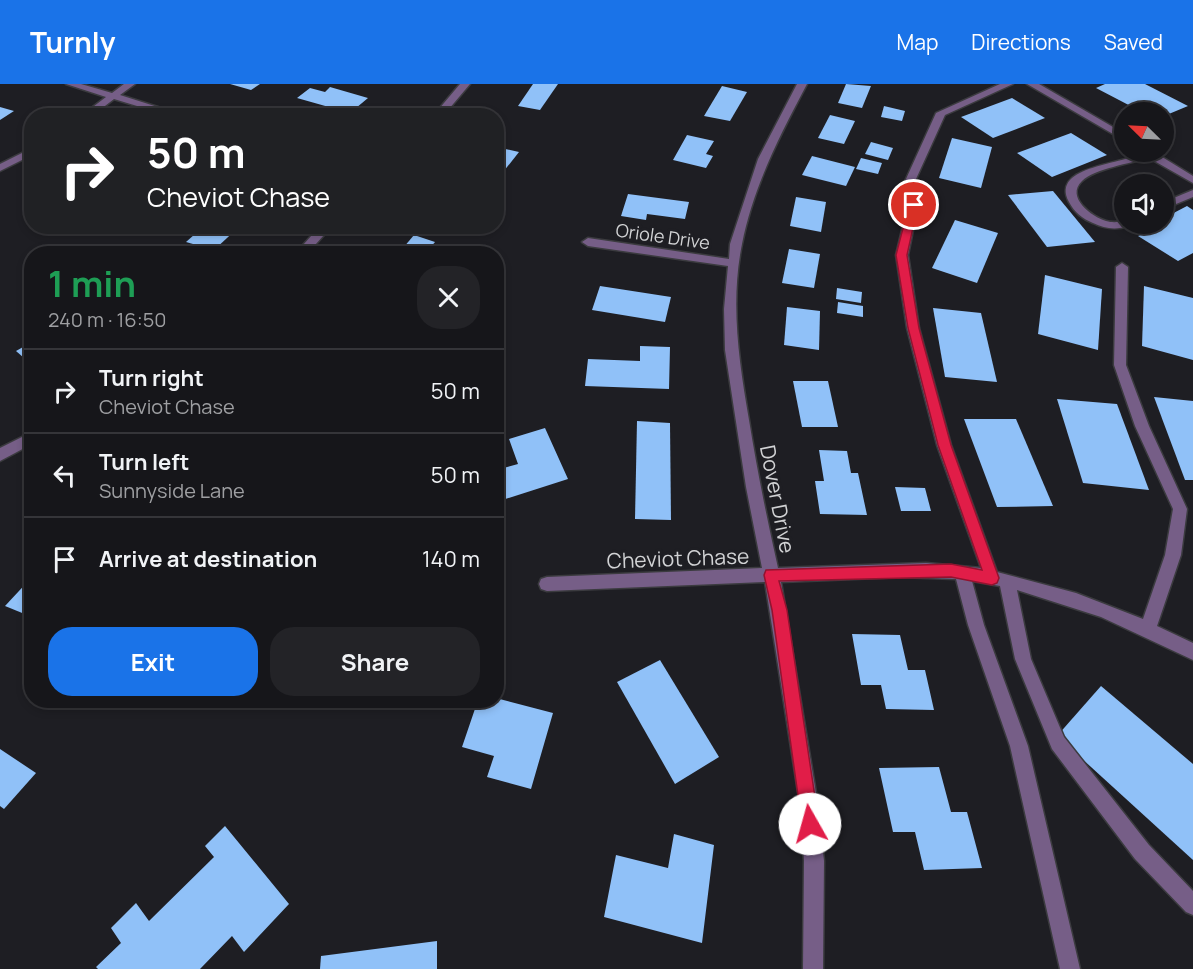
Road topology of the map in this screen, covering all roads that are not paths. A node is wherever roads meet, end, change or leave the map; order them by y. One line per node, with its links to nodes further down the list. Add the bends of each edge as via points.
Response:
1 (71, 84): 7 (street)
2 (130, 84): 7 (street)
3 (465, 84): 10 (street)
4 (802, 84): 23 (street, Dover Drive, via 763,159 736,244)
5 (1008, 84): 29 (street, via 941,113 906,189 914,205 902,255 913,328 944,445)
6 (1032, 84): 11 (street)
7 (114, 95): 8 (street); 9 (street)
8 (96, 108)
9 (156, 108)
10 (444, 108)
11 (1114, 131)
12 (24, 155): 15 (street)
13 (1121, 162): 19 (street, via 1076,179 1072,188 1077,206 1087,217)
14 (1163, 162): 16 (street)
15 (0, 168)
16 (1193, 180)
17 (1193, 193): 18 (street)
18 (1174, 202)
19 (1114, 225)
20 (319, 234): 22 (street)
21 (588, 242): 23 (street, Oriole Drive)
22 (308, 246)
23 (734, 263): 28 (street, Dover Drive, via 731,350)
24 (1122, 267): 31 (street, via 1120,365 1142,426 1180,509 1173,555)
25 (24, 442): 26 (street)
26 (0, 455)
27 (962, 573): 28 (street, Cheviot Chase, via 901,570); 29 (street, Cheviot Chase); 35 (street, via 1019,746)
28 (771, 575): 30 (street, Cheviot Chase); 34 (street, Dover Drive, via 809,805 814,861)
29 (999, 580): 31 (street, Cheviot Chase, via 1073,597); 33 (street, via 1023,659 1058,743 1142,852)
30 (547, 585)
31 (1148, 629): 32 (street, Cheviot Chase)
32 (1193, 652)
33 (1193, 905)
34 (813, 969)
35 (1070, 969)

